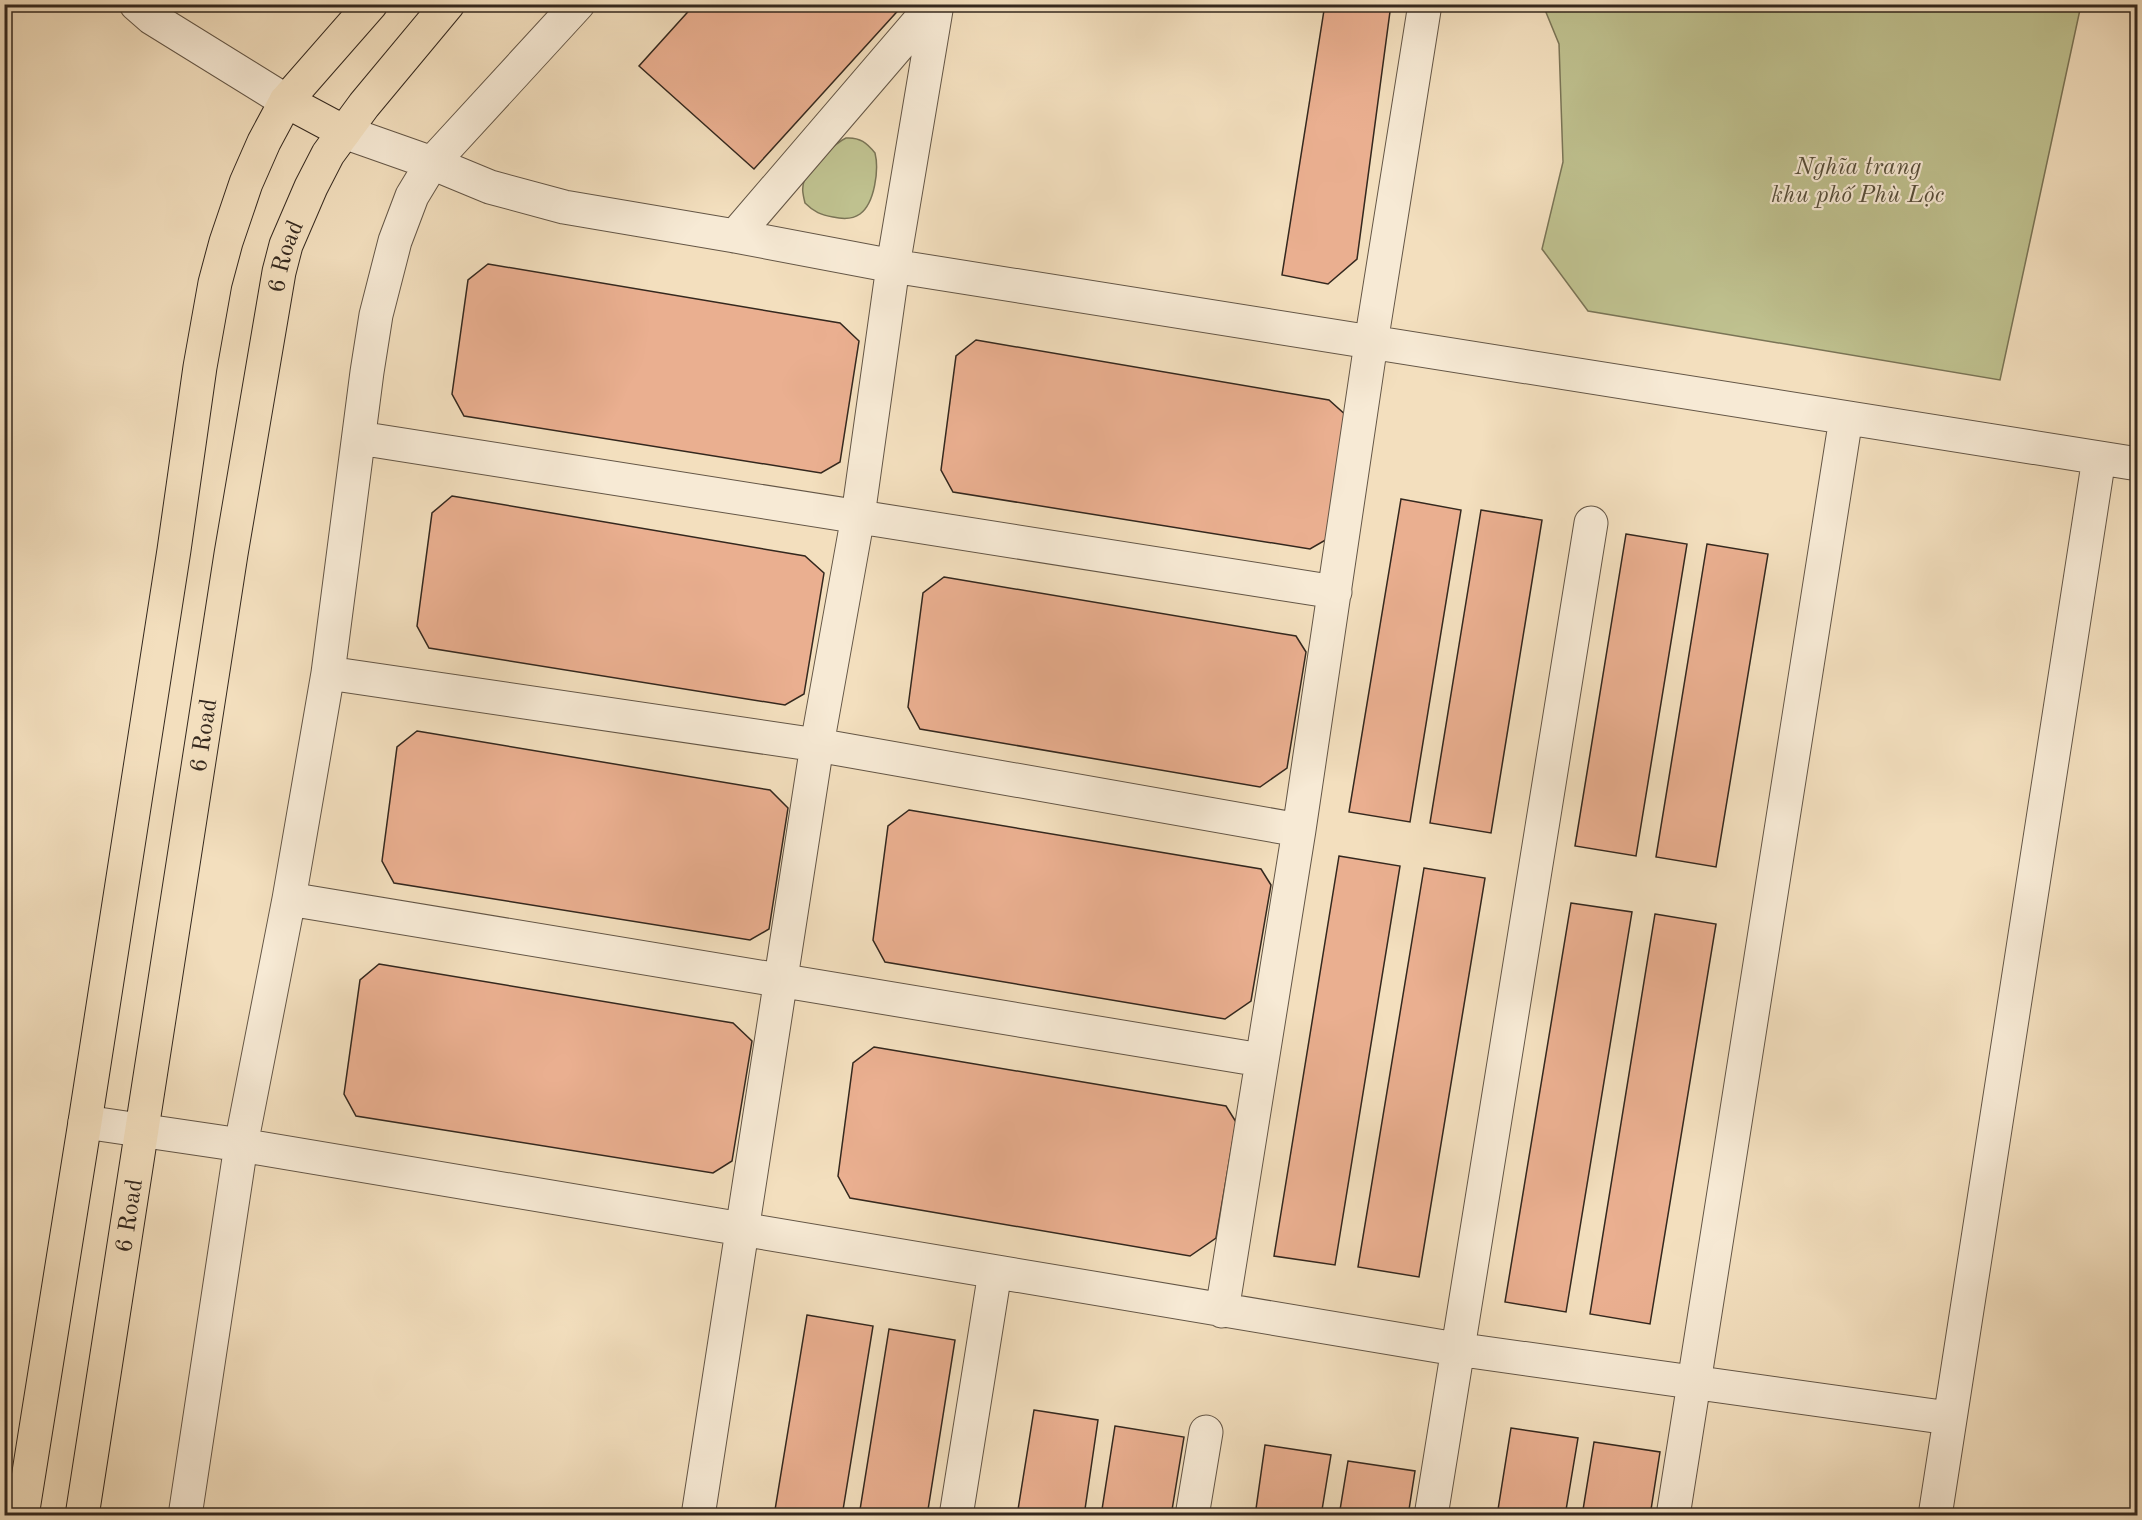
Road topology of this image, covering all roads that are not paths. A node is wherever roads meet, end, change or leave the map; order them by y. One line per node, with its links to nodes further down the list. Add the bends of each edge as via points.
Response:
1 (136, 4): 7 (street, via 152,18)
2 (371, 4): 7 (main road)
3 (448, 4): 8 (main road, 6 Road)
4 (578, 4): 9 (street)
5 (936, 4): 10 (street); 11 (street)
6 (1425, 4): 12 (street)
7 (286, 101): 8 (main road); 26 (main road, via 246,183 226,242 208,319)
8 (344, 132): 9 (street); 27 (main road, 6 Road, via 311,187 279,272)
9 (432, 163): 10 (street, via 490,187 564,207); 14 (street, via 412,196 395,241 376,315)
10 (735, 236): 11 (street)
11 (893, 266): 12 (street); 17 (street)
12 (1371, 344): 13 (street); 19 (street)
13 (1846, 418): 15 (street); 33 (street)
14 (359, 438): 17 (street); 20 (street)
15 (2099, 458): 16 (street); 34 (street)
16 (2138, 464)
17 (858, 516): 19 (street); 21 (street)
18 (1591, 523): 32 (street)
19 (1335, 592): 22 (street)
20 (328, 673): 21 (street); 23 (street)
21 (817, 745): 22 (street); 24 (street)
22 (1299, 830): 25 (street)
23 (289, 898): 24 (street); 28 (street)
24 (782, 979): 25 (street); 29 (street)
25 (1261, 1060): 31 (street)
26 (85, 1122): 27 (street); 36 (main road)
27 (141, 1131): 28 (street); 37 (main road, 6 Road)
28 (241, 1145): 29 (street); 38 (street)
29 (743, 1229): 30 (street); 39 (street)
30 (995, 1272): 31 (street); 40 (street)
31 (1222, 1311): 32 (street)
32 (1456, 1349): 33 (street); 42 (street)
33 (1693, 1383): 34 (street); 43 (street)
34 (1949, 1418): 44 (street)
35 (1206, 1432): 41 (street)
36 (22, 1515)
37 (82, 1515)
38 (185, 1515)
39 (698, 1515)
40 (956, 1515)
41 (1192, 1515)
42 (1431, 1515)
43 (1673, 1515)
44 (1935, 1515)

